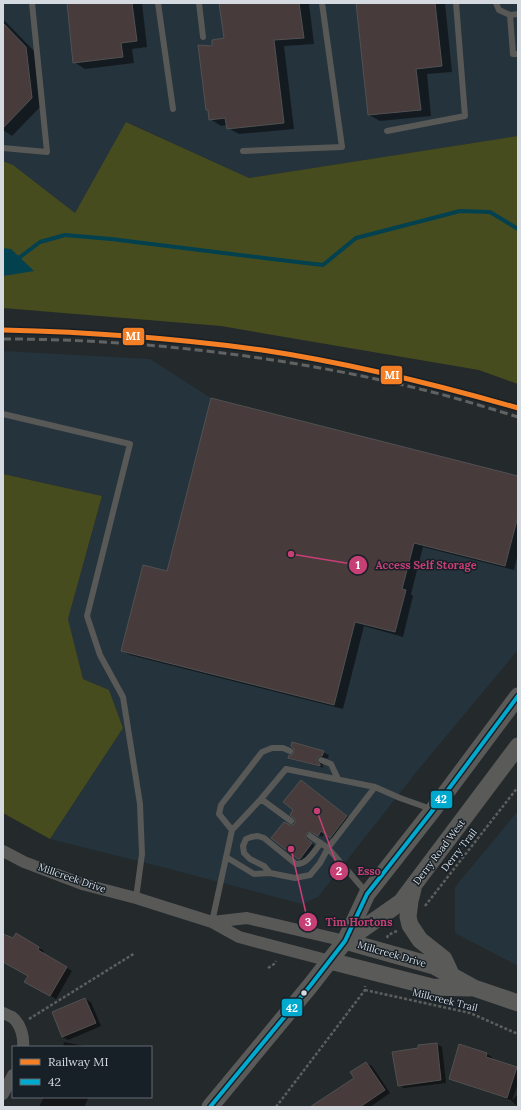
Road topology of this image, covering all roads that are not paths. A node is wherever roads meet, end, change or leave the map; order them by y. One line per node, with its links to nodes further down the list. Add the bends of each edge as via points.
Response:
1 (32, 3): 13 (lane, via 48,152)
2 (158, 3): 11 (lane)
3 (199, 3): 9 (lane)
4 (322, 3): 14 (lane, via 342,147)
5 (456, 3): 12 (lane, via 465,116)
6 (496, 3): 8 (lane, via 499,10)
7 (518, 14): 8 (lane)
8 (510, 15): 10 (lane, via 513,54)
9 (203, 37)
10 (518, 54)
11 (173, 109)
12 (388, 131)
13 (3, 148)
14 (243, 151)
15 (3, 414): 34 (lane, via 130,444 87,616 100,655 123,697 140,804 142,854)
16 (518, 696): 23 (main road, Derry Road West)
17 (518, 746): 32 (main road, Derry Road West)
18 (290, 751): 25 (lane, via 272,748 262,752 221,805 219,814)
19 (321, 760): 20 (lane, via 331,764)
20 (338, 779): 21 (lane); 22 (lane, via 286,769)
21 (375, 787): 23 (lane); 28 (lane)
22 (261, 799): 24 (lane); 25 (lane)
23 (433, 810): 33 (main road, Derry Road West)
24 (291, 821)
25 (232, 830): 30 (lane)
26 (310, 836): 27 (lane)
27 (321, 843): 28 (lane); 31 (lane, via 306,862 296,864 264,838 258,836 246,839 244,853)
28 (328, 848): 31 (lane, via 310,874 294,878); 33 (lane)
29 (3, 851): 34 (street, Millcreek Drive, via 24,862 82,884)
30 (226, 856): 31 (lane, via 254,874); 35 (lane)
31 (270, 873)
32 (414, 885): 36 (main road, Derry Road West, via 401,902); 38 (main road, via 408,917 410,925 420,940 444,959)
33 (367, 894): 36 (main road, Derry Road West)
34 (136, 898): 35 (street, Millcreek Drive)
35 (212, 922): 36 (street, Millcreek Drive, via 248,918); 37 (street, Millcreek Drive, via 240,937)
36 (345, 941): 37 (main road, Derry Road West); 38 (main road, Millcreek Drive, via 434,966)
37 (330, 962): 39 (main road, Millcreek Drive, via 432,986); 45 (main road, Derry Road West)
38 (452, 976): 39 (main road, Millcreek Drive)
39 (474, 988): 40 (main road, Millcreek Drive)
40 (518, 1003)
41 (3, 1013): 42 (street, via 12,1017 18,1025 24,1038)
42 (24, 1046)
43 (12, 1077): 44 (street)
44 (3, 1094)
45 (210, 1107)

